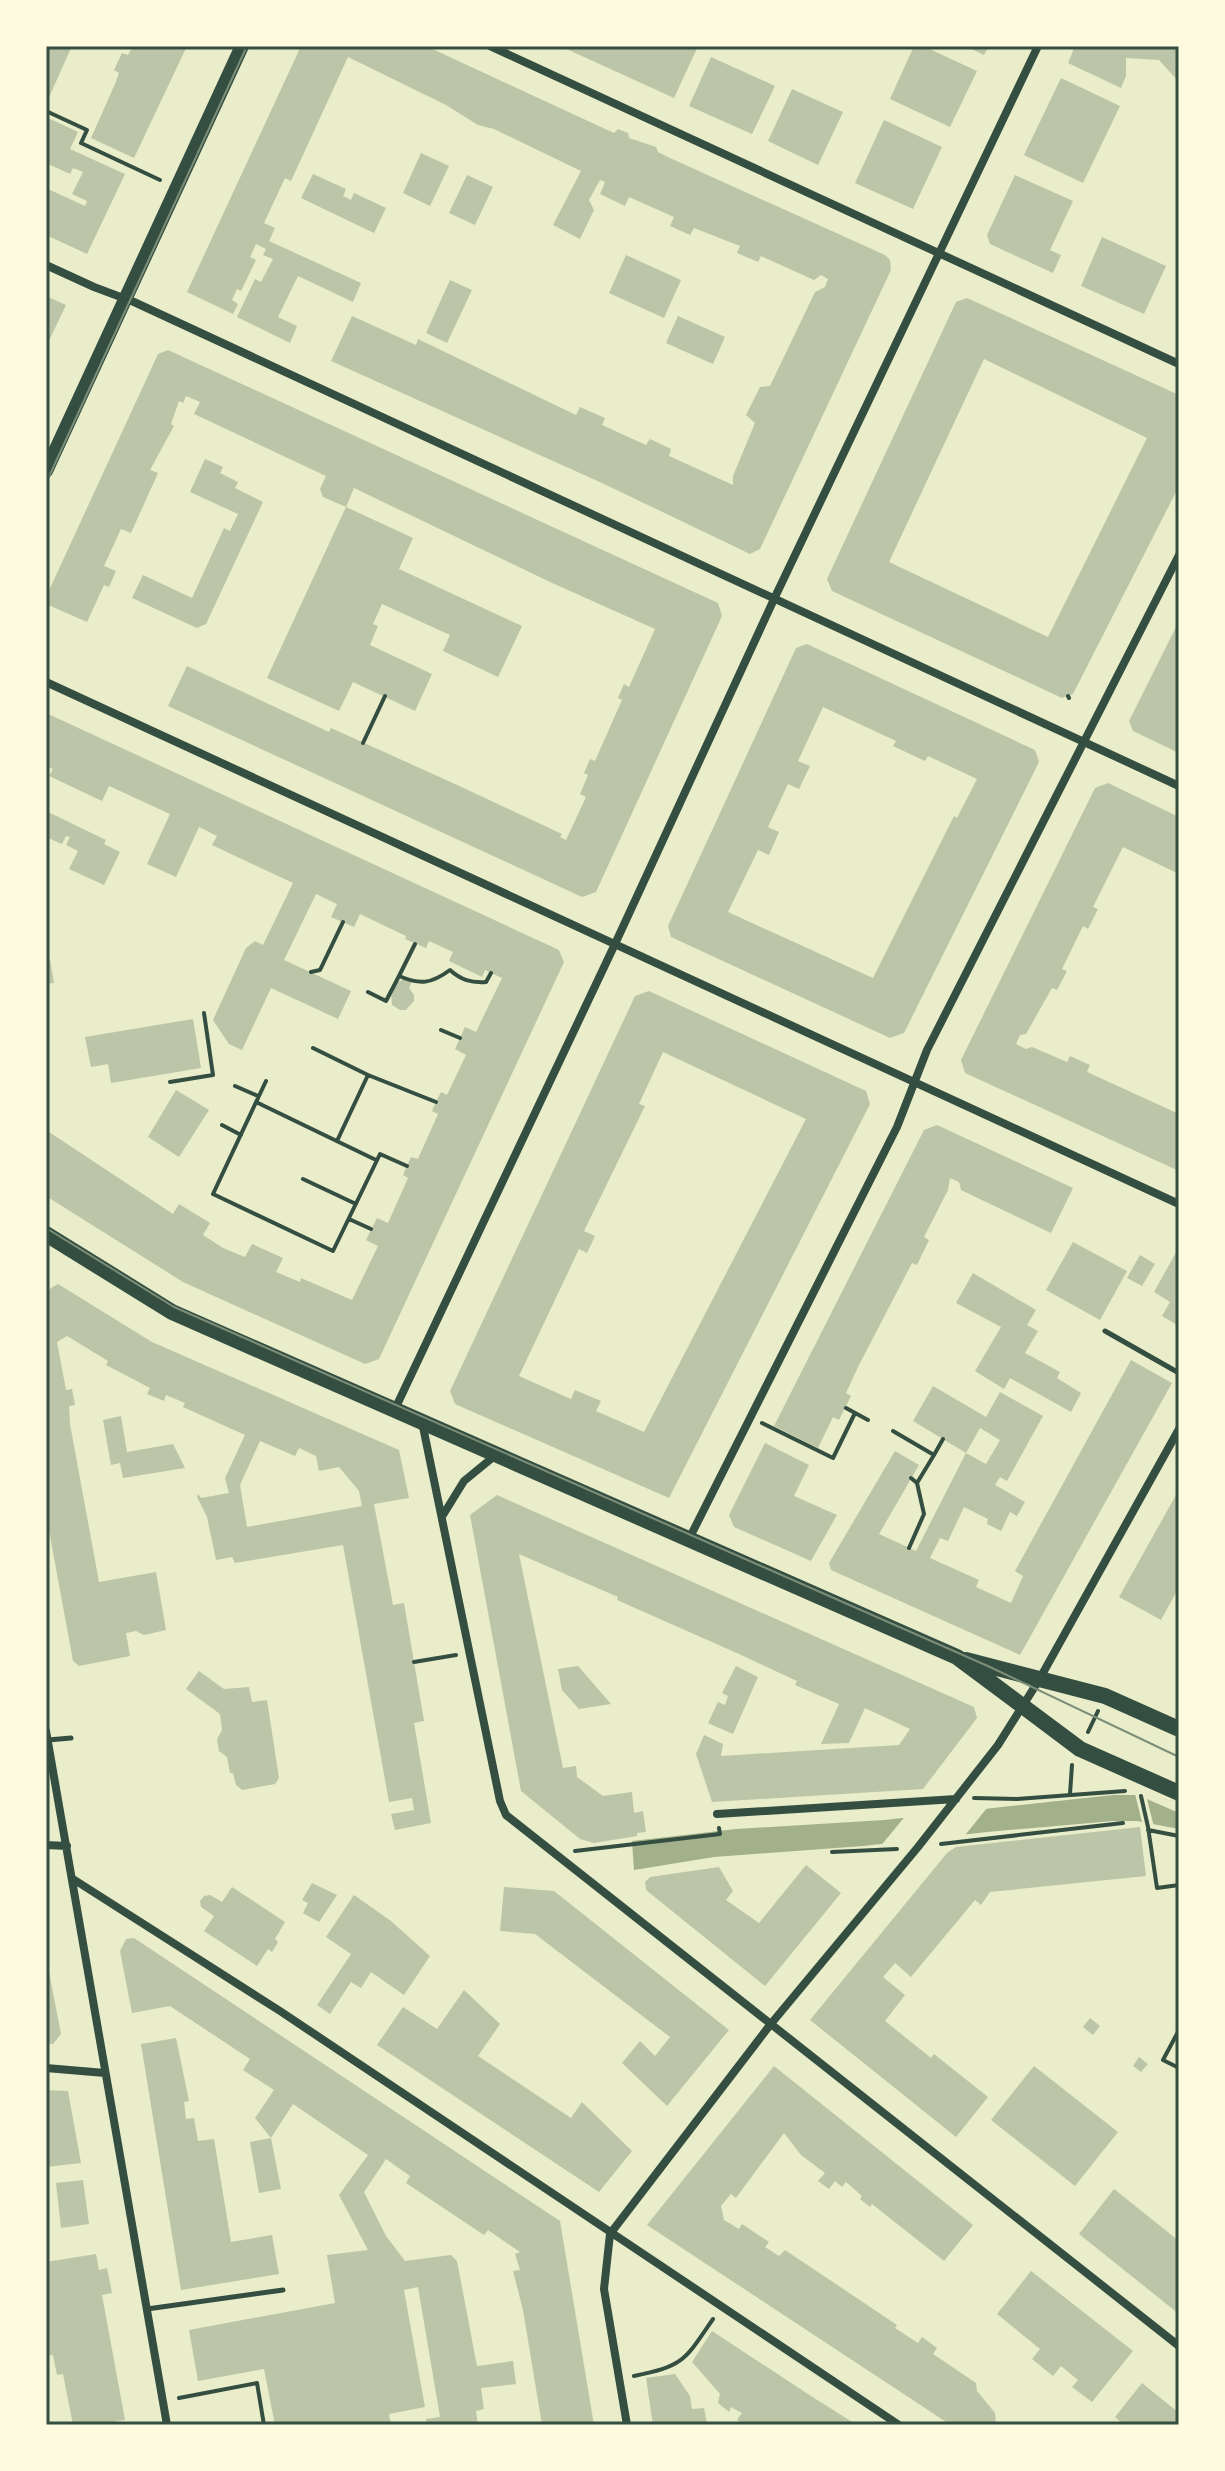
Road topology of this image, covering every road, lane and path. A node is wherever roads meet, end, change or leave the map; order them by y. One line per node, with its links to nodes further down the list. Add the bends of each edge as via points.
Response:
1 (242, 46): 5 (main road)
2 (490, 46): 6 (street)
3 (1038, 46): 6 (street)
4 (46, 111): 5 (path, via 87,130 81,143)
5 (176, 188): 8 (main road)
6 (939, 253): 9 (street); 12 (street)
7 (46, 265): 8 (street)
8 (125, 298): 10 (main road); 12 (street)
9 (1179, 364)
10 (46, 471)
11 (1179, 555): 15 (street)
12 (775, 597): 15 (street); 20 (street)
13 (46, 682): 20 (street)
14 (385, 696): 16 (path)
15 (1084, 741): 17 (street); 32 (street)
16 (363, 743)
17 (1179, 786)
18 (343, 922): 21 (path, via 320,970)
19 (415, 944): 23 (path)
20 (615, 944): 32 (street); 50 (street)
21 (311, 972)
22 (491, 973): 23 (path, via 486,982 473,983 450,970 422,984)
23 (399, 976): 24 (path, via 386,1001)
24 (368, 992)
25 (204, 1013): 31 (path, via 213,1075)
26 (441, 1030): 27 (path)
27 (460, 1038)
28 (313, 1048): 29 (path)
29 (368, 1075): 35 (path); 38 (path)
30 (266, 1081): 34 (path)
31 (170, 1082)
32 (914, 1083): 43 (street); 52 (street, via 897,1127)
33 (235, 1086): 34 (path)
34 (257, 1100): 37 (path); 38 (path)
35 (436, 1102)
36 (222, 1125): 37 (path)
37 (241, 1135): 44 (path, via 213,1194 333,1251)
38 (337, 1141): 39 (path)
39 (377, 1161): 40 (path, via 380,1154); 42 (path)
40 (407, 1166)
41 (303, 1179): 42 (path)
42 (356, 1204): 44 (path)
43 (1179, 1204)
44 (349, 1219): 45 (path)
45 (371, 1229)
46 (46, 1234): 50 (main road, via 172,1312)
47 (1105, 1331): 48 (lane)
48 (1179, 1373)
49 (846, 1408): 51 (path)
50 (395, 1409): 54 (main road)
51 (855, 1413): 52 (path, via 833,1458); 53 (path)
52 (751, 1416): 63 (street)
53 (868, 1420)
54 (422, 1421): 58 (main road); 62 (street)
55 (1179, 1429): 68 (street)
56 (893, 1431): 59 (path)
57 (943, 1439): 59 (path)
58 (497, 1454): 62 (street, via 464,1481); 63 (main road)
59 (934, 1455): 61 (path)
60 (911, 1478): 61 (path)
61 (917, 1483): 64 (path, via 924,1514)
62 (443, 1515): 91 (street, via 506,1815)
63 (689, 1539): 65 (main road)
64 (909, 1548)
65 (957, 1657): 68 (main road); 70 (main road)
66 (438, 1658): 67 (path)
67 (414, 1662)
68 (1036, 1684): 70 (street); 71 (main road, via 1105,1696)
69 (1100, 1706): 74 (path)
70 (1022, 1708): 76 (main road, via 1080,1749); 78 (street)
71 (1179, 1729)
72 (47, 1736): 73 (lane); 85 (street)
73 (71, 1738)
74 (1085, 1738)
75 (1071, 1769): 77 (path)
76 (1179, 1793)
77 (1070, 1794): 78 (path); 81 (path, via 1139,1792)
78 (956, 1799): 79 (street); 86 (street)
79 (717, 1814): 87 (path, via 720,1834)
80 (1123, 1823): 83 (path)
81 (1148, 1828): 82 (path); 90 (path, via 1157,1888)
82 (1179, 1836)
83 (960, 1841)
84 (46, 1845): 85 (street)
85 (67, 1846): 89 (street)
86 (918, 1847): 88 (path); 91 (street)
87 (592, 1849)
88 (832, 1852)
89 (73, 1879): 95 (street); 96 (street, via 280,2011)
90 (1179, 1885)
91 (770, 2025): 96 (street); 100 (street)
92 (1179, 2030): 94 (path, via 1163,2060)
93 (46, 2068): 95 (street)
94 (1179, 2068)
95 (105, 2073): 99 (street)
96 (610, 2234): 98 (street); 101 (street, via 604,2289)
97 (283, 2290): 99 (lane)
98 (721, 2307): 101 (path, via 686,2358 665,2370); 106 (street)
99 (147, 2309): 102 (street)
100 (1179, 2346)
101 (620, 2379): 105 (street)
102 (163, 2401): 103 (street); 104 (path, via 257,2383)
103 (167, 2425)
104 (264, 2425)
105 (627, 2425)
106 (899, 2425)

